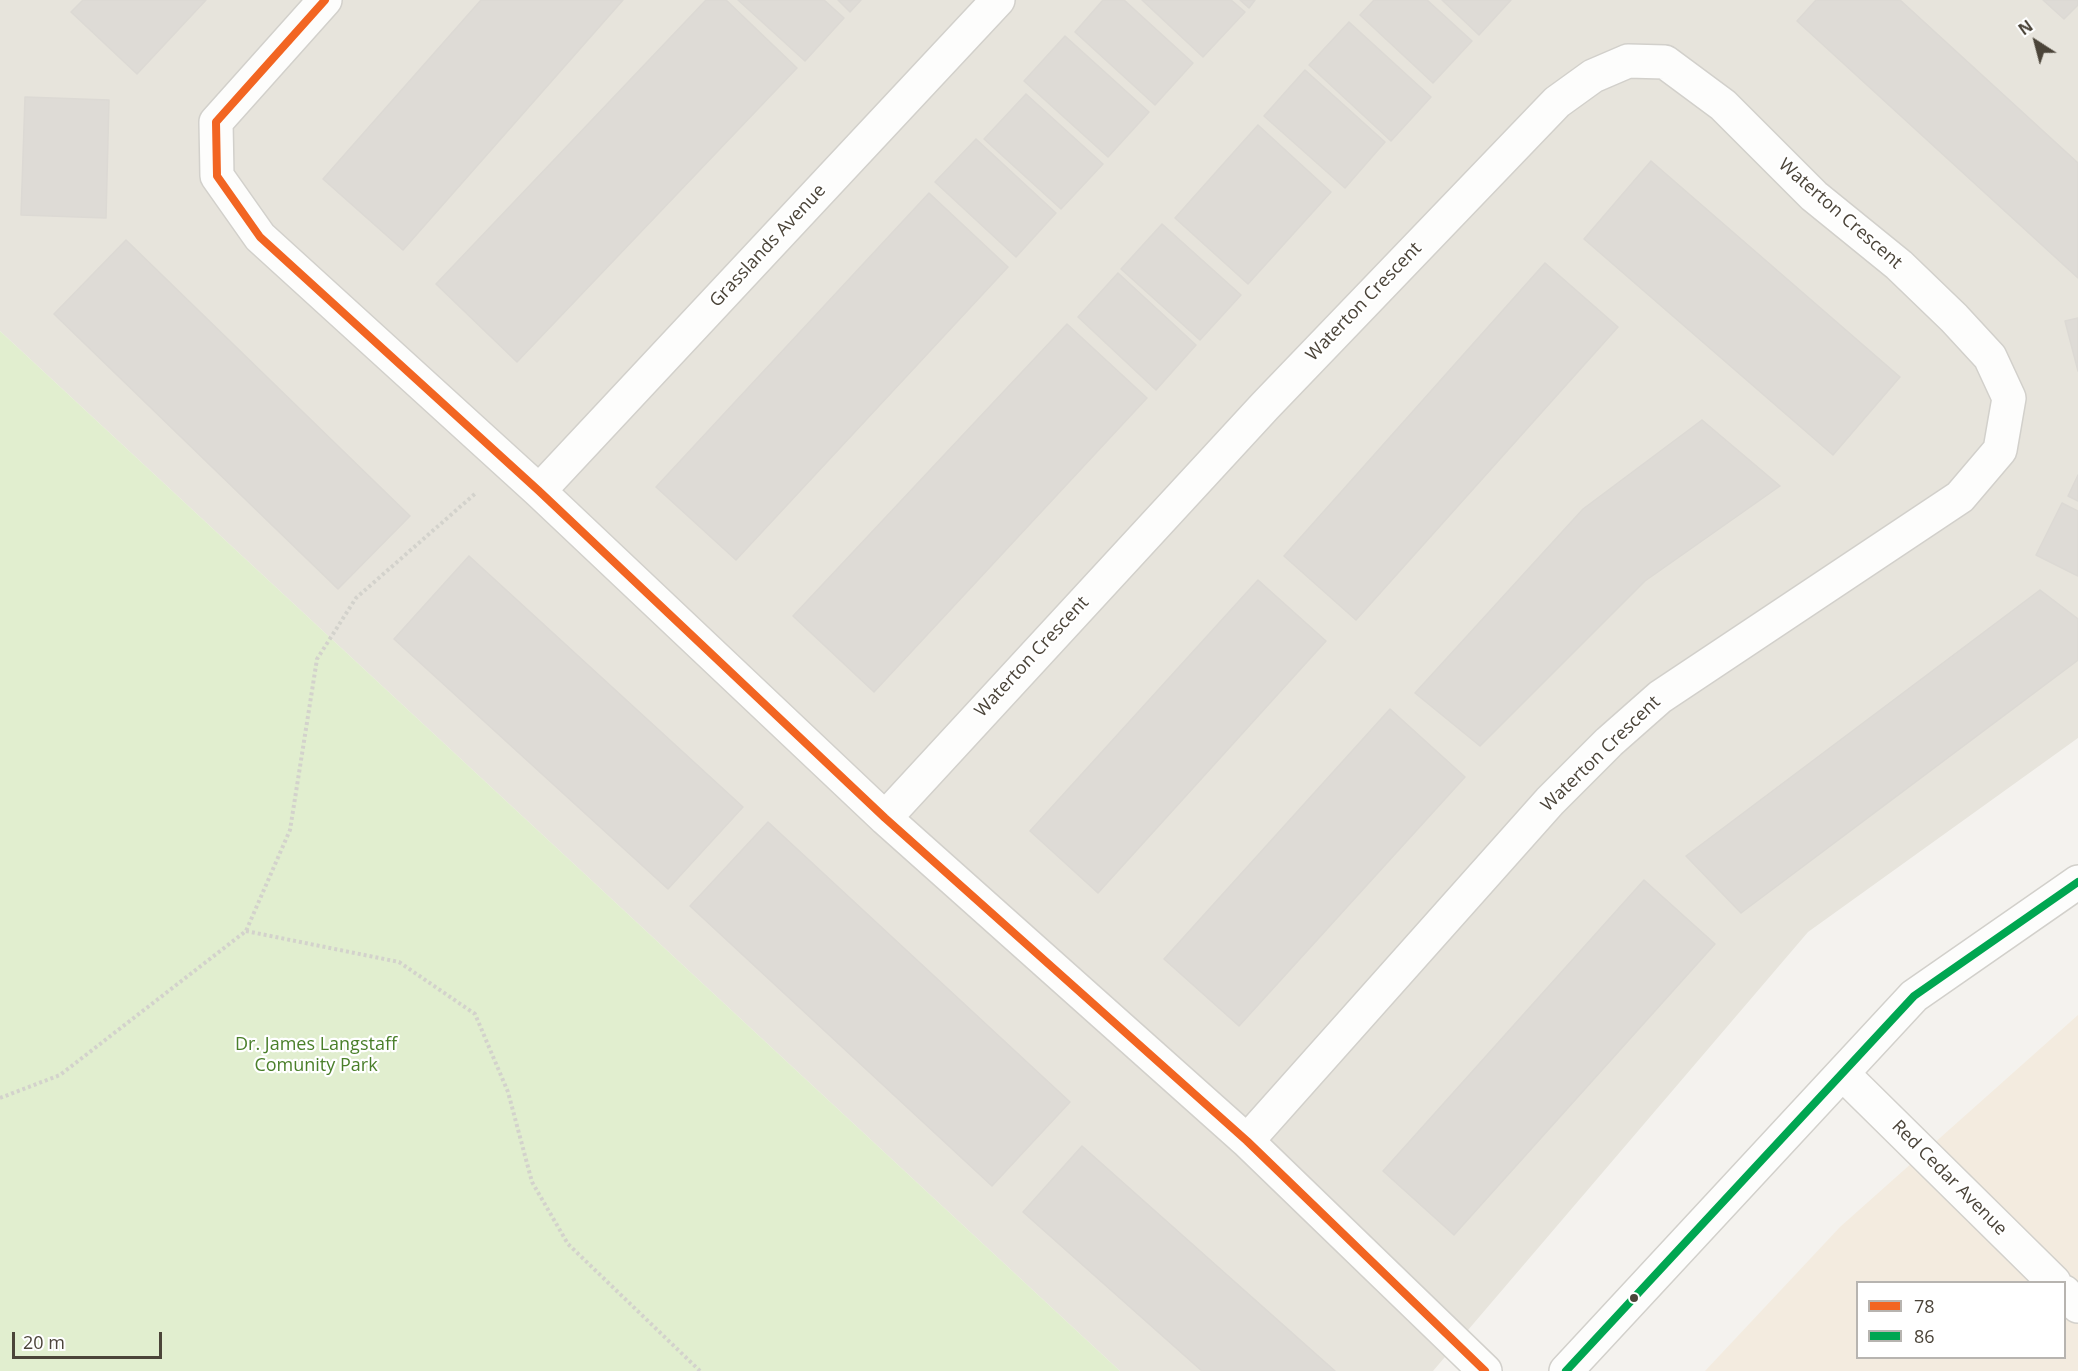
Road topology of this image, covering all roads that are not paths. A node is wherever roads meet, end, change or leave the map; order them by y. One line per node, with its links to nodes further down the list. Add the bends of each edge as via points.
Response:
1 (325, 0): 3 (street, via 216,122 218,176 260,237)
2 (998, 0): 3 (street, Grasslands Avenue)
3 (538, 491): 4 (street)
4 (885, 818): 7 (street); 7 (street, Waterton Crescent, via 1265,406 1557,102 1593,76 1628,61 1665,62 1723,105 1814,196 1899,265 1990,357 2010,398 2000,450 1960,497 1660,697 1609,742 1550,801)
5 (2078, 882): 6 (street, via 1914,996)
6 (1843, 1074): 8 (street, Red Cedar Avenue); 12 (street)
7 (1247, 1141): 11 (street)
8 (2054, 1281)
9 (2066, 1294): 10 (street)
10 (2078, 1306)
11 (1485, 1371)
12 (1566, 1371)

